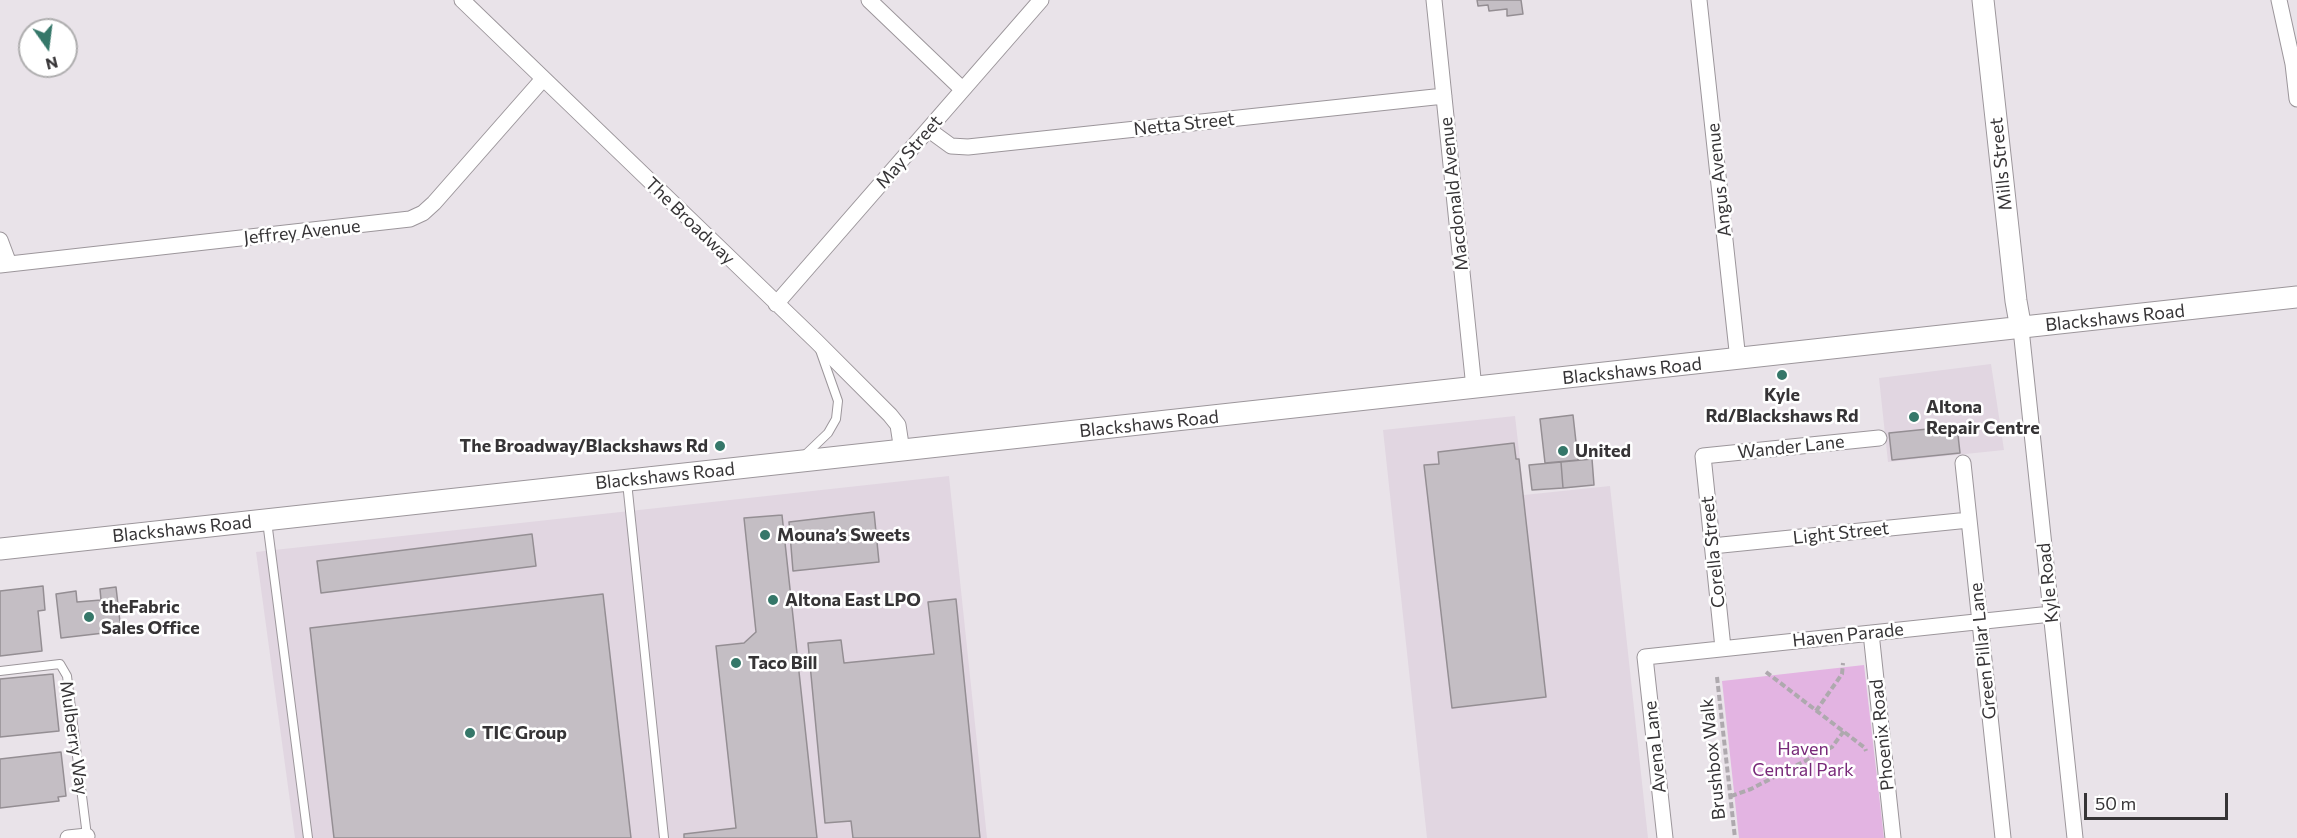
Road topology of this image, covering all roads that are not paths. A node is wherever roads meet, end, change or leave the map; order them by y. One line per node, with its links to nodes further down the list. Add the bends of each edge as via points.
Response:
1 (462, 0): 8 (street, The Broadway)
2 (869, 0): 9 (street)
3 (1041, 0): 9 (street, May Street)
4 (1434, 0): 10 (street, Macdonald Avenue)
5 (1699, 0): 19 (street, Angus Avenue)
6 (1983, 0): 17 (main road, Mills Street)
7 (2279, 0): 11 (street)
8 (543, 79): 14 (street, Jeffrey Avenue, via 434,203 410,219); 16 (street, The Broadway)
9 (962, 89): 12 (street, May Street)
10 (1444, 96): 12 (street, Netta Street, via 968,147 951,146); 20 (street, Macdonald Avenue)
11 (2297, 99)
12 (929, 130): 16 (street, May Street)
13 (0, 240): 14 (street)
14 (5, 264)
15 (2297, 297): 17 (main road, Blackshaws Road)
16 (776, 304): 18 (street, The Broadway)
17 (2021, 328): 19 (main road, Blackshaws Road); 31 (street, Kyle Road)
18 (816, 340): 22 (street, The Broadway, via 890,414 898,425); 24 (lane, via 838,401 836,418 828,433)
19 (1738, 360): 20 (main road, Blackshaws Road)
20 (1474, 388): 22 (main road, Blackshaws Road)
21 (1879, 438): 23 (street, Wander Lane)
22 (902, 451): 24 (main road, Blackshaws Road)
23 (1703, 456): 29 (street, Corella Street)
24 (798, 462): 26 (main road, Blackshaws Road)
25 (1963, 464): 28 (street, Green Pillar Lane)
26 (627, 480): 27 (main road, Blackshaws Road); 40 (lane)
27 (267, 519): 30 (main road, Blackshaws Road); 39 (lane)
28 (1969, 520): 29 (street, Light Street); 32 (street, Green Pillar Lane)
29 (1712, 546): 34 (street, Corella Street)
30 (0, 549)
31 (2051, 614): 32 (street, Haven Parade); 44 (street, Kyle Road)
32 (1980, 621): 33 (street, Haven Parade); 43 (street, Green Pillar Lane)
33 (1871, 633): 34 (street, Haven Parade); 42 (street, Phoenix Road)
34 (1723, 648): 35 (street, Haven Parade)
35 (1646, 657): 41 (street, Avena Lane)
36 (0, 671): 37 (lane, Mulberry Way, via 60,664 67,676)
37 (87, 837): 38 (street)
38 (68, 838)
39 (308, 838)
40 (664, 838)
41 (1665, 838)
42 (1893, 838)
43 (2003, 838)
44 (2075, 838)

